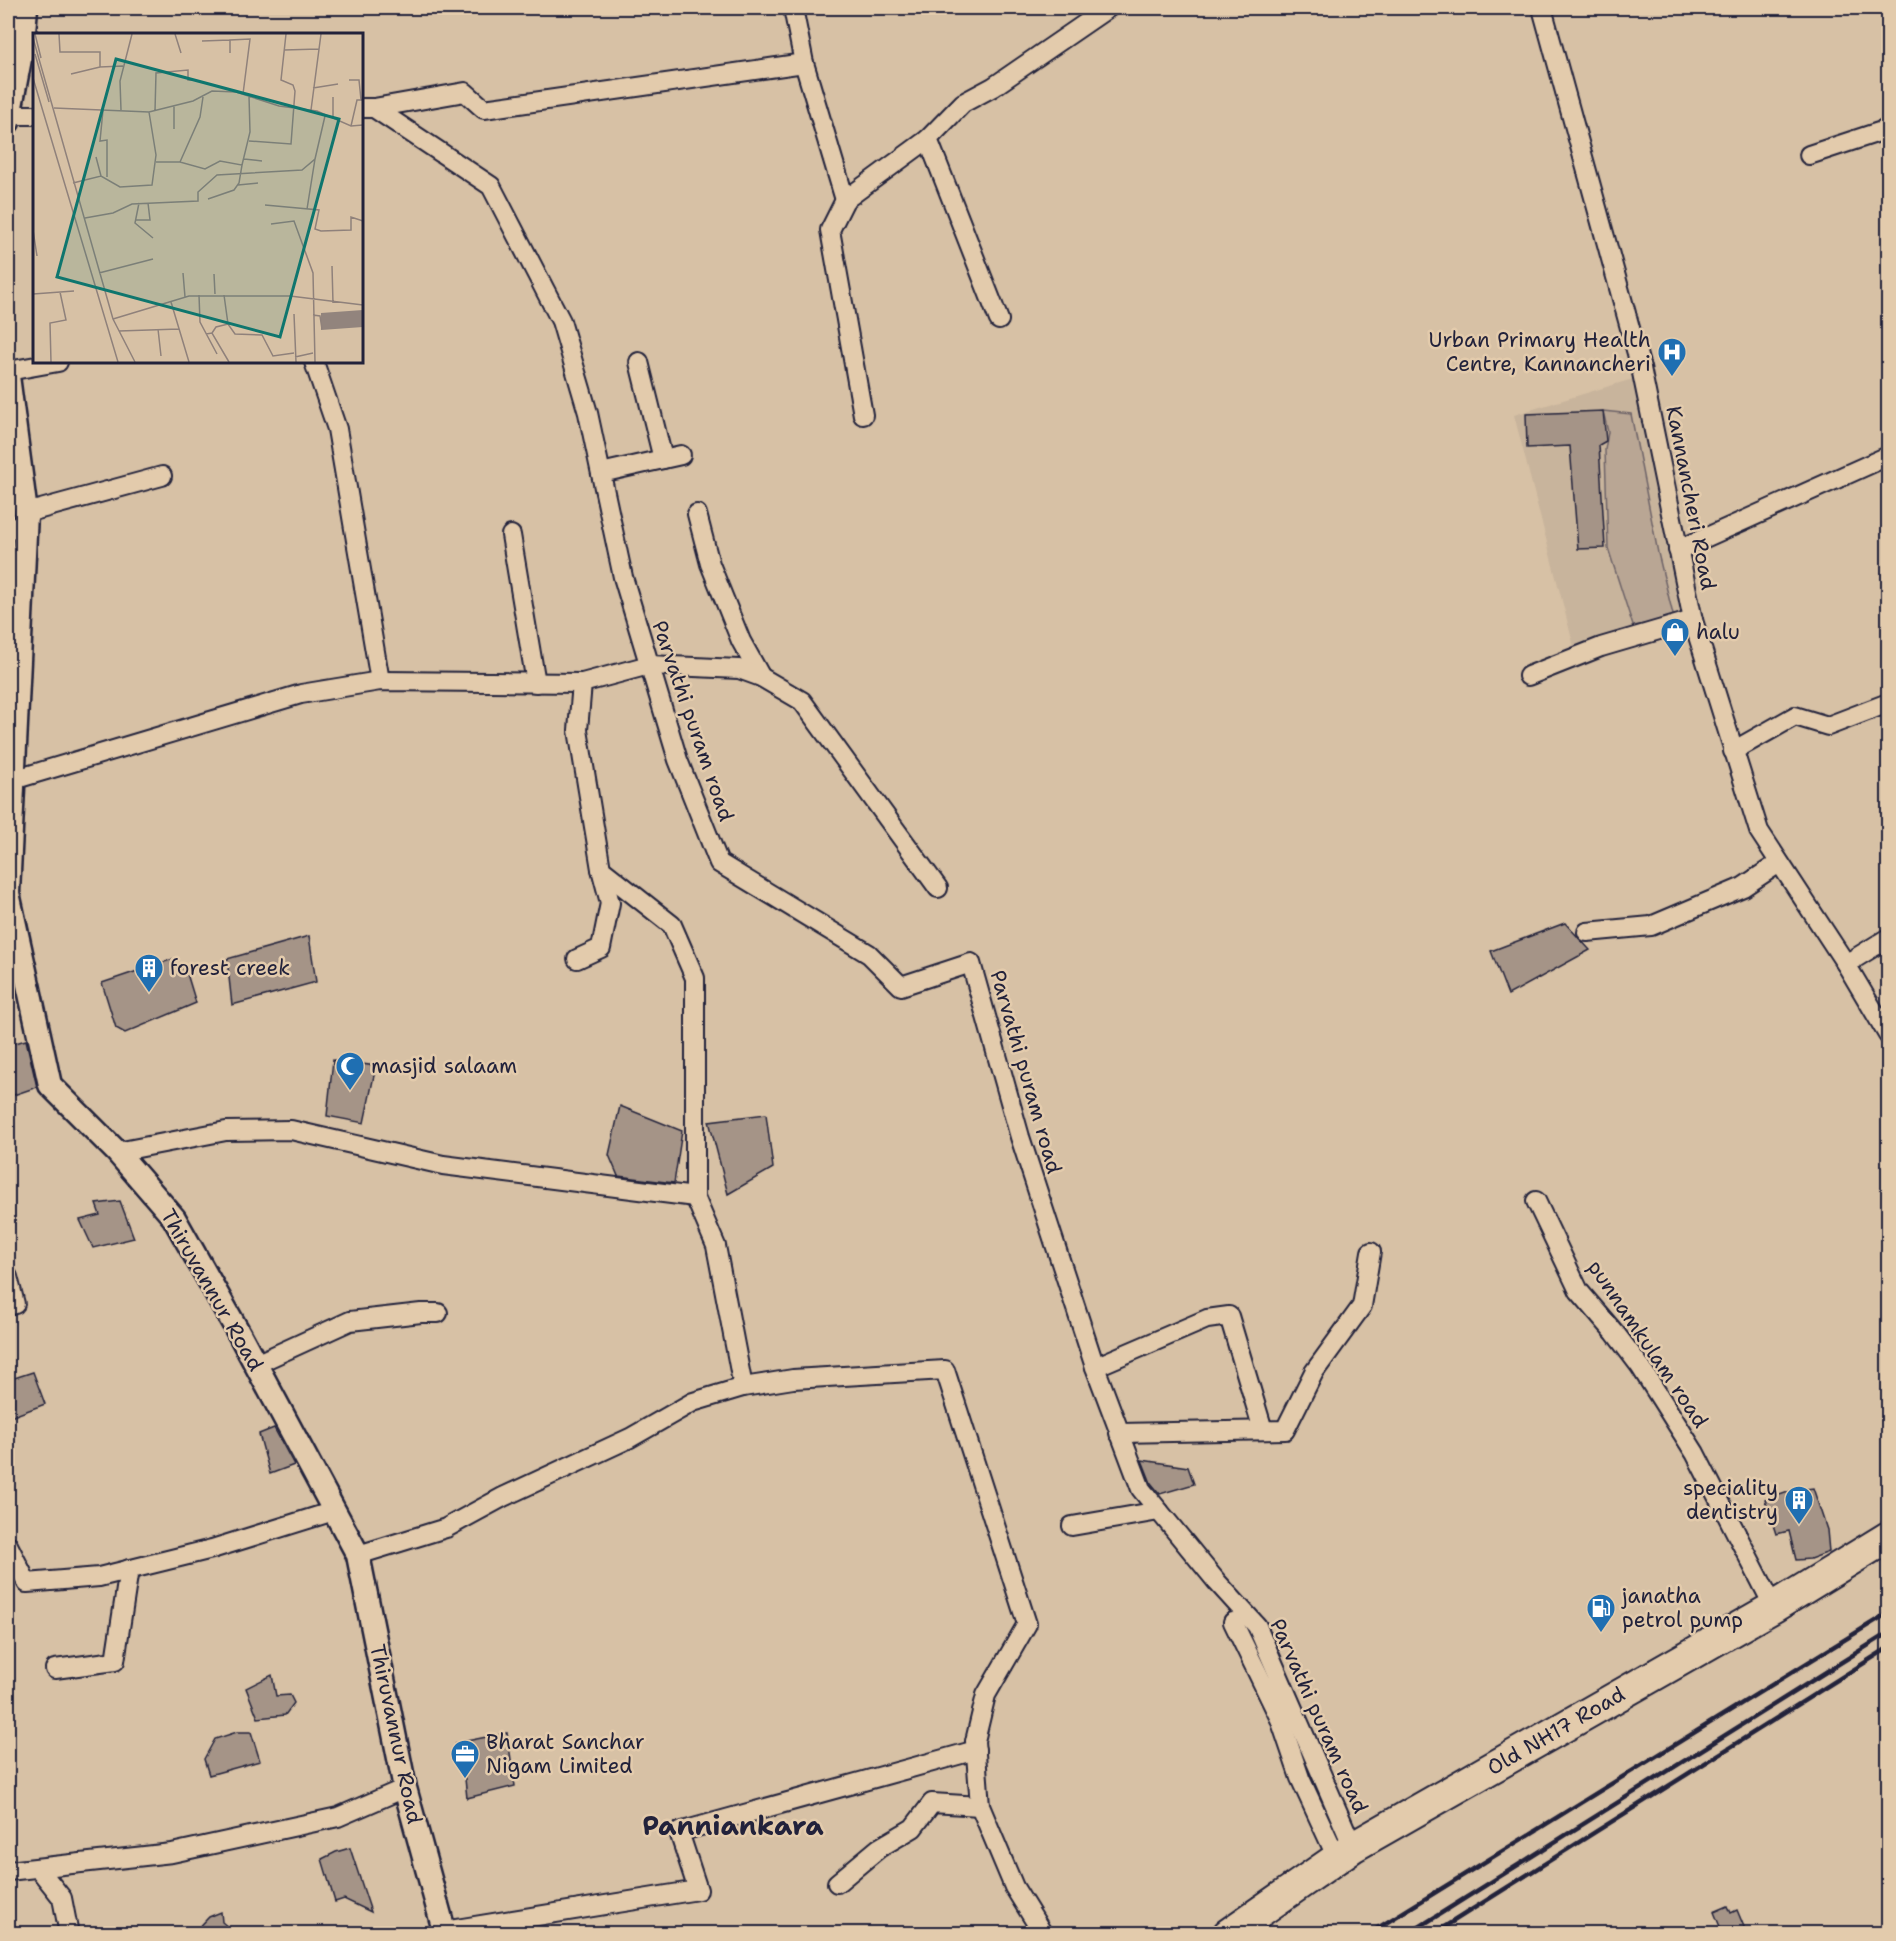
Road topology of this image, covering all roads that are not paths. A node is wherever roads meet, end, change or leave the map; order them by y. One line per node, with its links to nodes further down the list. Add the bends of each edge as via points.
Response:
1 (26, 8): 5 (street)
2 (793, 8): 6 (street)
3 (1108, 8): 11 (street, via 993,87 963,103)
4 (1542, 8): 28 (street, Kannancheri Road, via 1641,368)
5 (15, 46): 9 (street)
6 (804, 63): 7 (street, via 484,109 465,92); 13 (street)
7 (368, 108): 23 (street, Parvathi puram road, via 491,186 561,321)
8 (33, 115): 9 (street)
9 (9, 118)
10 (1888, 129): 12 (street)
11 (928, 139): 13 (street); 14 (street)
12 (1809, 155)
13 (845, 200): 19 (street, via 830,230)
14 (999, 320)
15 (639, 362): 22 (street)
16 (53, 363): 18 (street)
17 (314, 363): 33 (street, via 337,429)
18 (8, 373): 26 (street, Thiruvannur Road)
19 (863, 415)
20 (681, 455): 22 (street)
21 (1888, 456): 28 (street)
22 (663, 459): 23 (street)
23 (601, 473): 30 (street, Parvathi puram road, via 623,577)
24 (162, 476): 26 (street)
25 (697, 514): 32 (street, via 710,564 741,641)
26 (20, 522): 38 (street, Thiruvannur Road)
27 (511, 535): 34 (street)
28 (1678, 550): 29 (street, Kannancheri Road)
29 (1693, 620): 31 (street, via 1601,647); 37 (street, Kannancheri Road)
30 (649, 665): 32 (street, via 739,669); 35 (street); 56 (street, Parvathi puram road, via 678,760 719,863 869,954 901,986 971,963 1020,1137)
31 (1528, 676)
32 (761, 677): 42 (street, via 802,701)
33 (380, 681): 34 (street); 38 (street, via 301,694)
34 (536, 683): 35 (street)
35 (582, 683): 41 (street, via 578,730)
36 (1888, 703): 37 (street, via 1828,726 1795,716)
37 (1733, 751): 40 (street, Kannancheri Road, via 1759,831)
38 (13, 780): 39 (street, Thiruvannur Road)
39 (9, 832): 48 (street, Thiruvannur Road, via 8,893 50,1085)
40 (1779, 863): 43 (street, via 1743,887 1652,926); 46 (street, Kannancheri Road)
41 (601, 869): 45 (street, via 610,903 601,948); 49 (street, via 672,925 695,978)
42 (938, 888)
43 (1587, 932)
44 (1888, 938): 46 (street)
45 (577, 959)
46 (1846, 964): 47 (street, Kannancheri Road)
47 (1888, 1035)
48 (117, 1152): 49 (street, via 226,1131 291,1130 443,1165); 55 (street, Thiruvannur Road, via 174,1218)
49 (695, 1197): 57 (street, via 716,1246)
50 (1536, 1201): 67 (street, punnamkulam road, via 1579,1291 1640,1366 1695,1453)
51 (1371, 1252): 58 (street, via 1362,1306 1314,1372 1285,1430)
52 (8, 1277): 53 (street, via 15,1304)
53 (8, 1306)
54 (438, 1313): 55 (street, via 350,1321)
55 (256, 1364): 60 (street, Thiruvannur Road)
56 (1095, 1367): 58 (street, via 1207,1319 1229,1316); 59 (street, Parvathi puram road)
57 (743, 1387): 65 (street, via 693,1402 630,1438 446,1528); 70 (street, via 793,1379 945,1370 1027,1624 986,1695)
58 (1263, 1430): 59 (street)
59 (1119, 1433): 61 (street, Parvathi puram road, via 1141,1489)
60 (334, 1511): 65 (street, Thiruvannur Road); 66 (street, via 212,1549)
61 (1158, 1511): 62 (street); 73 (street, Parvathi puram road, via 1257,1626)
62 (1072, 1526)
63 (1888, 1537): 67 (main road, Old NH17 Road)
64 (8, 1545): 66 (street, via 27,1583 99,1577)
65 (358, 1556): 71 (street, Thiruvannur Road)
66 (129, 1569): 69 (street, via 115,1661)
67 (1774, 1606): 73 (main road, Old NH17 Road)
68 (1233, 1622): 73 (street, via 1280,1719 1300,1778)
69 (56, 1668)
70 (976, 1750): 72 (street); 77 (street, via 679,1832 698,1890)
71 (405, 1788): 74 (street, via 338,1817 172,1853); 77 (street, Thiruvannur Road)
72 (980, 1806): 76 (street, via 932,1803 913,1828 879,1848); 79 (street, via 1014,1887)
73 (1345, 1853): 80 (main road, Old NH17 Road)
74 (39, 1869): 75 (street); 78 (street, via 62,1898)
75 (8, 1871)
76 (837, 1883)
77 (445, 1932)
78 (69, 1934)
79 (1043, 1934)
80 (1228, 1934)

